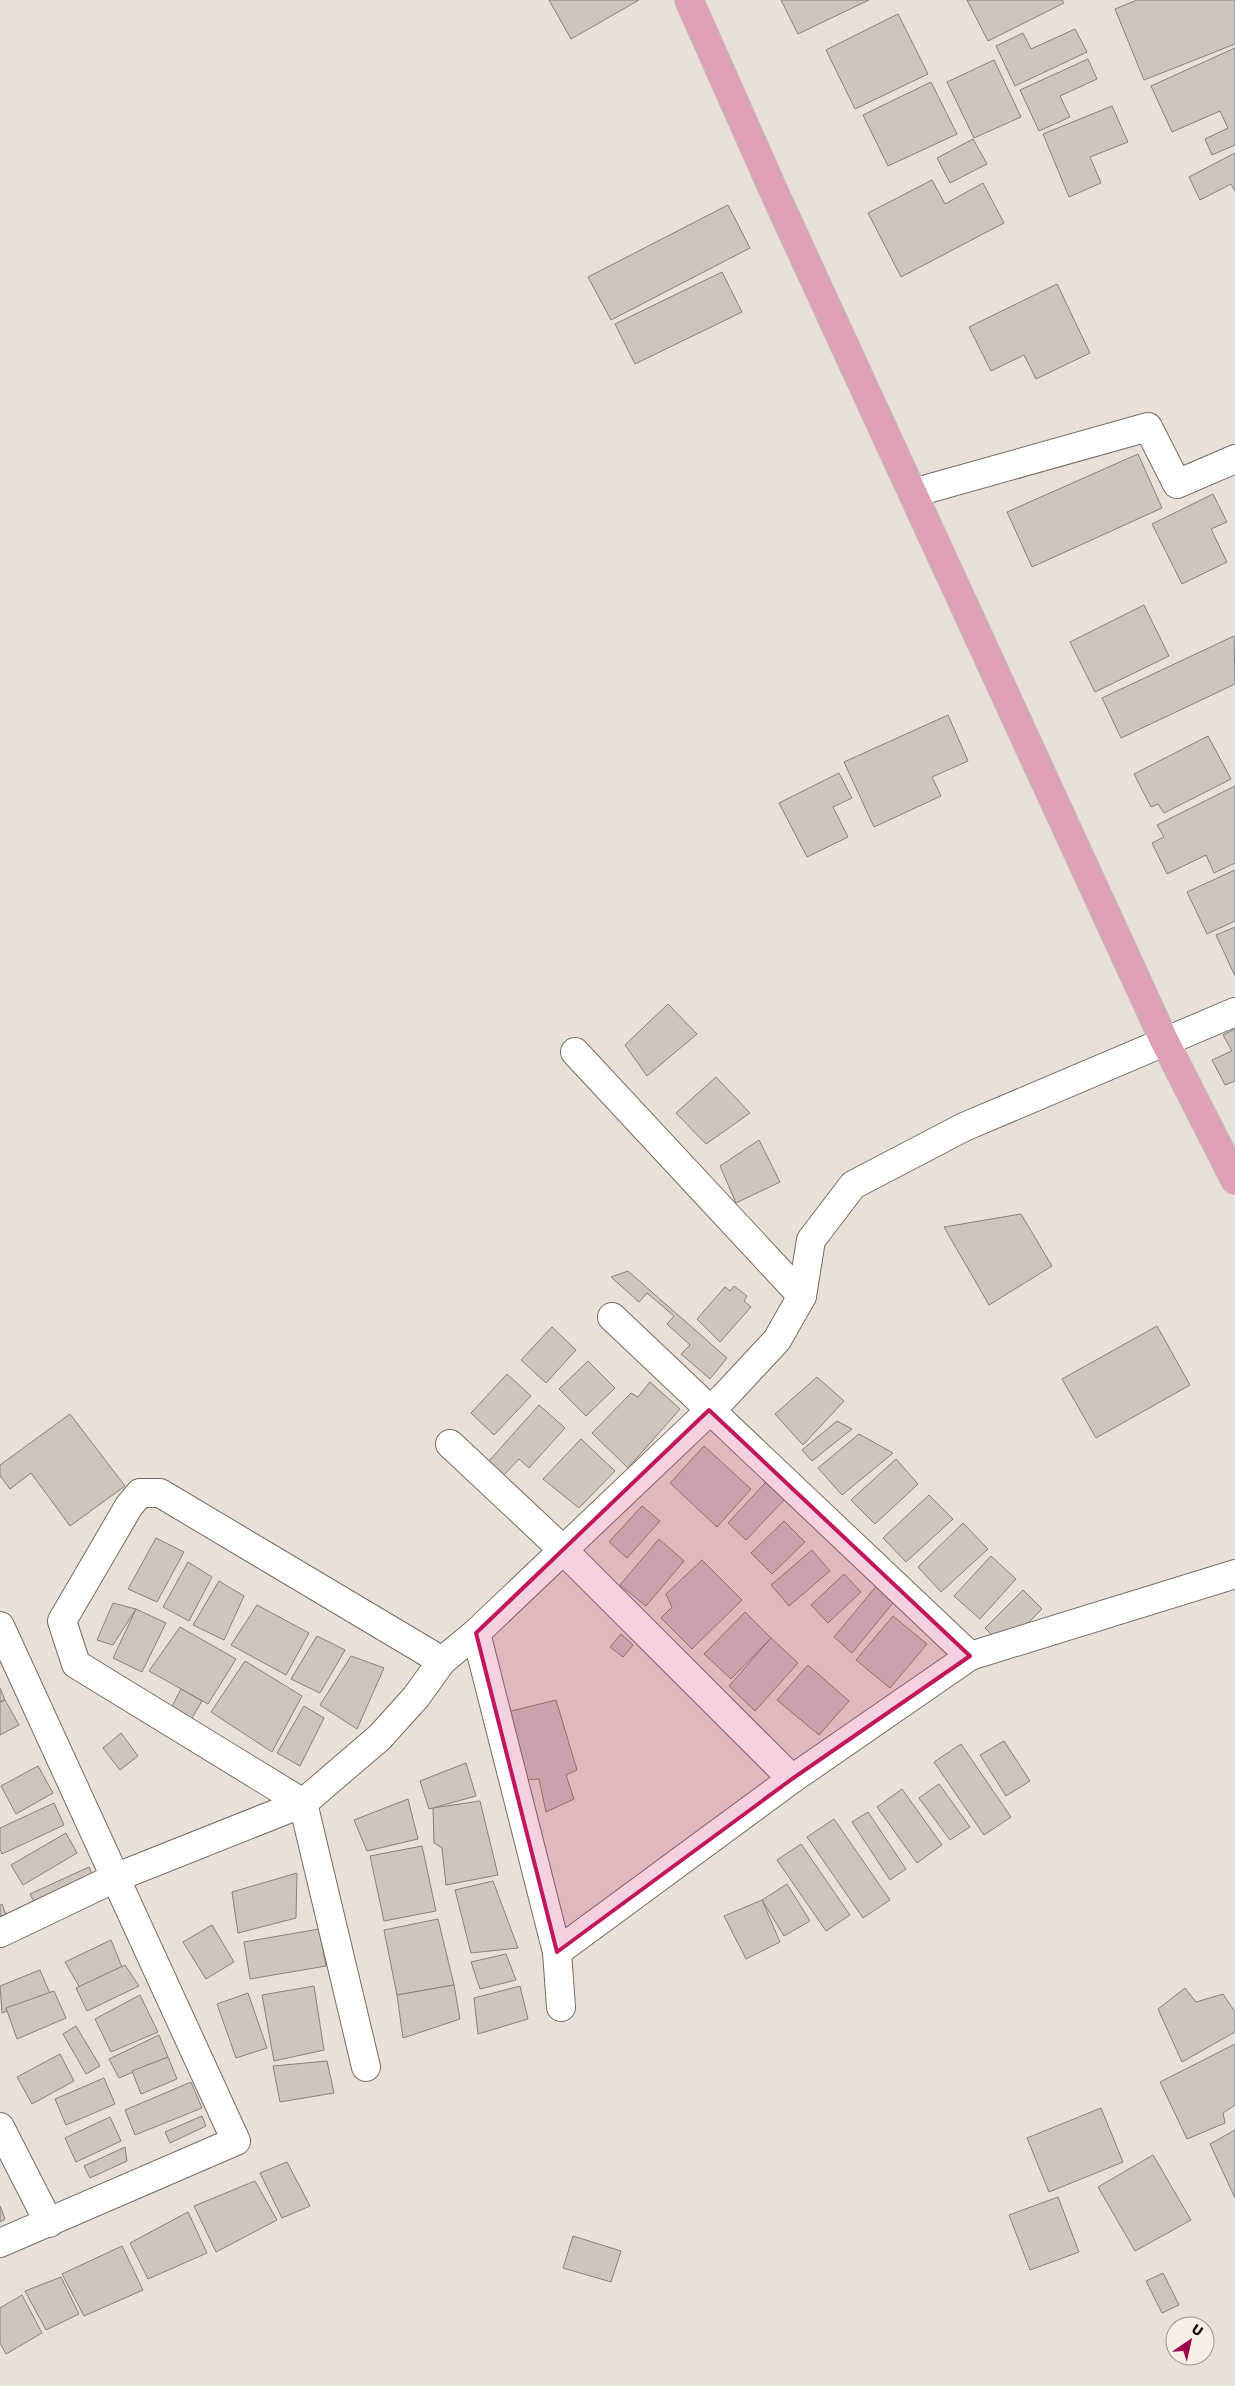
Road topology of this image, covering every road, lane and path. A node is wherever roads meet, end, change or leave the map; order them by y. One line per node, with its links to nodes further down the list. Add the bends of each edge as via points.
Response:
1 (689, 0): 3 (main road)
2 (1235, 458): 3 (street, via 1177,484 1148,427)
3 (913, 492): 5 (main road)
4 (1235, 1012): 5 (street)
5 (1164, 1040): 7 (main road); 8 (street, via 964,1127 853,1185 811,1240)
6 (576, 1052): 8 (street)
7 (1235, 1180)
8 (802, 1296): 10 (street, via 776,1340)
9 (612, 1317): 10 (street)
10 (709, 1410): 12 (street); 16 (street)
11 (450, 1444): 12 (street)
12 (562, 1550): 15 (street); 18 (street)
13 (1235, 1574): 16 (street)
14 (0, 1626): 20 (street)
15 (476, 1633): 17 (street); 22 (street)
16 (970, 1656): 18 (street)
17 (442, 1661): 19 (street, via 416,1697 380,1737); 19 (street, via 160,1493 140,1493 129,1506 62,1621 76,1664)
18 (792, 1779): 22 (street)
19 (303, 1803): 20 (street); 24 (street)
20 (116, 1877): 21 (street); 26 (street, via 236,2141)
21 (0, 1933)
22 (557, 1952): 23 (street)
23 (561, 2006)
24 (366, 2067)
25 (0, 2127): 26 (street)
26 (49, 2223): 27 (street)
27 (0, 2244)

